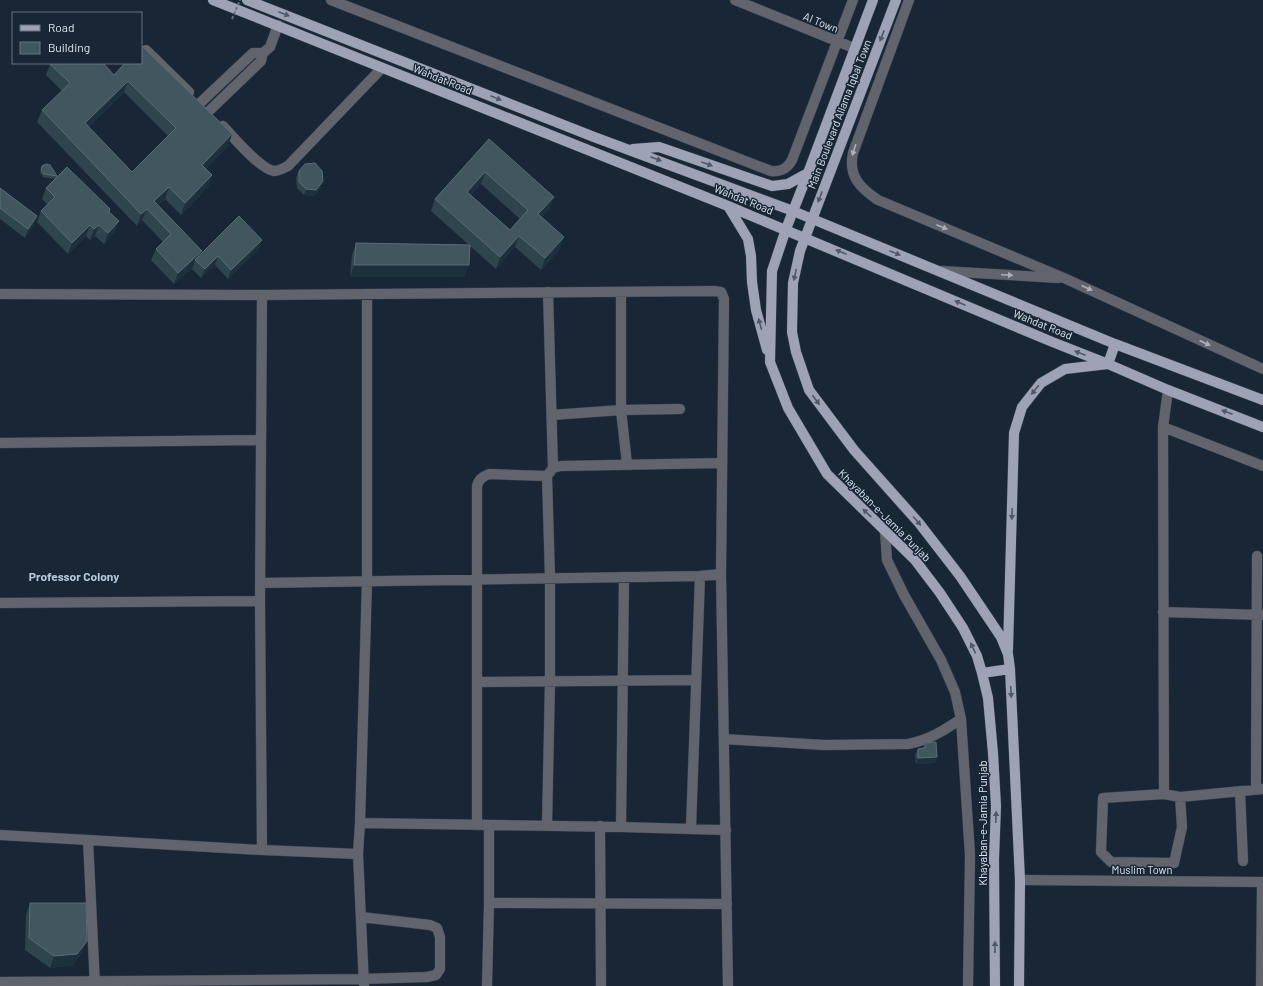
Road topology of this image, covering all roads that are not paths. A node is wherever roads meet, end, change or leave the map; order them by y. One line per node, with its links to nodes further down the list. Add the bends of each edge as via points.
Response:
1 (214, 0): 9 (main road, Wahdat Road)
2 (248, 0): 14 (main road, Wahdat Road, one-way to 14)
3 (331, 0): 10 (street, via 778,172 784,170 792,160)
4 (735, 0): 10 (street, AI Town)
5 (853, 0): 10 (street)
6 (872, 0): 11 (main road, Main Boulevard Allama Iqbal Town)
7 (896, 0): 17 (main road, Main Boulevard Allama Iqbal Town, one-way to 17)
8 (909, 0): 19 (street)
9 (278, 25): 13 (street, via 271,45); 15 (main road, Wahdat Road)
10 (837, 42): 11 (street, AI Town)
11 (854, 48): 21 (main road, Main Boulevard Allama Iqbal Town)
12 (146, 50): 16 (street)
13 (263, 53): 16 (street, via 253,53); 18 (street, via 261,61)
14 (386, 54): 15 (main road); 20 (main road, Wahdat Road, one-way to 20)
15 (382, 68): 18 (street, via 288,166 281,170 274,171 261,164); 22 (main road, Wahdat Road)
16 (200, 103): 18 (street)
17 (855, 109): 19 (street); 24 (main road, Main Boulevard Allama Iqbal Town, one-way to 24)
18 (208, 112)
19 (868, 114): 28 (street, one-way to 28, via 851,162 858,184 868,193 878,200)
20 (629, 149): 21 (main road, one-way to 21, via 659,148 772,186 788,184); 23 (main road, Wahdat Road, one-way to 23)
21 (808, 173): 23 (main road, Main Boulevard Allama Iqbal Town)
22 (728, 206): 25 (main road, Wahdat Road); 35 (main road, one-way to 22, via 756,310 748,239)
23 (793, 211): 24 (main road, Wahdat Road); 25 (main road, Main Boulevard Allama Iqbal Town)
24 (812, 219): 26 (main road, Main Boulevard Allama Iqbal Town); 27 (main road, Wahdat Road, one-way to 27)
25 (786, 229): 26 (main road, Wahdat Road); 35 (main road, Khayaban-e-Jamia Punjab, via 772,271)
26 (805, 237): 36 (main road, Wahdat Road, one-way to 26); 64 (main road, Khayaban-e-Jamia Punjab, one-way to 64, via 793,283 792,332 809,390 854,450 940,548 988,616)
27 (940, 271): 28 (street, one-way to 28); 34 (main road, Wahdat Road)
28 (1064, 278): 37 (street, one-way to 37)
29 (548, 292): 30 (street); 32 (street); 42 (street)
30 (621, 292): 41 (street); 47 (street, via 720,292 724,300)
31 (0, 294): 33 (street)
32 (367, 294): 33 (street); 58 (street)
33 (262, 296): 45 (street)
34 (1116, 344): 36 (main road); 39 (main road, Wahdat Road)
35 (770, 362): 51 (main road, Khayaban-e-Jamia Punjab, one-way to 35, via 827,474 788,408)
36 (1108, 364): 38 (main road, Wahdat Road); 64 (main road, one-way to 64, via 1065,369 1041,383 1022,407 1014,433)
37 (1263, 370)
38 (1168, 390): 43 (street); 44 (main road, Wahdat Road, one-way to 38)
39 (1263, 400)
40 (680, 409): 41 (street)
41 (621, 410): 42 (street); 48 (street)
42 (552, 415): 50 (street)
43 (1163, 427): 49 (street); 62 (street)
44 (1263, 427)
45 (261, 440): 46 (street); 59 (street)
46 (0, 443)
47 (722, 463): 48 (street); 53 (street)
48 (627, 464): 50 (street, via 561,466)
49 (1263, 466)
50 (550, 472): 56 (street); 57 (street, via 489,474 479,480)
51 (885, 531): 66 (main road, Khayaban-e-Jamia Punjab, one-way to 51, via 963,628 940,593 915,560); 71 (street, via 887,560 941,660 955,692)
52 (1257, 556): 63 (street)
53 (721, 574): 54 (street); 72 (street)
54 (700, 576): 55 (street); 68 (street)
55 (624, 577): 56 (street); 67 (street)
56 (550, 578): 57 (street); 69 (street)
57 (477, 580): 58 (street); 70 (street)
58 (367, 581): 59 (street); 77 (street)
59 (260, 583): 60 (street)
60 (260, 600): 61 (street); 87 (street)
61 (0, 603)
62 (1164, 612): 63 (street); 75 (street)
63 (1260, 615): 73 (street)
64 (1008, 654): 65 (main road, Khayaban-e-Jamia Punjab)
65 (1010, 669): 66 (main road); 90 (main road, Khayaban-e-Jamia Punjab, one-way to 90)
66 (982, 673): 103 (main road, Khayaban-e-Jamia Punjab, one-way to 66, via 996,806 988,698)
67 (622, 680): 68 (street); 69 (street); 82 (street)
68 (696, 680): 83 (street)
69 (550, 681): 70 (street); 80 (street)
70 (476, 682): 78 (street)
71 (961, 719): 72 (street, via 932,737 908,744 824,745); 102 (street, via 970,855)
72 (724, 739): 84 (street)
73 (1260, 789): 74 (street)
74 (1240, 791): 76 (street); 89 (street)
75 (1164, 794): 76 (street); 76 (street, via 1103,798 1101,852 1111,862 1174,863 1182,828)
76 (1180, 797)
77 (360, 823): 78 (street); 88 (street)
78 (476, 825): 79 (street)
79 (489, 825): 80 (street); 93 (street)
80 (547, 826): 81 (street)
81 (600, 826): 82 (street); 92 (street)
82 (622, 827): 83 (street)
83 (690, 828): 84 (street)
84 (726, 830): 94 (street)
85 (0, 835): 86 (street)
86 (88, 840): 87 (street); 97 (street)
87 (262, 850): 88 (street)
88 (358, 854): 95 (street)
89 (1243, 861)
90 (1020, 880): 91 (street, Muslim Town); 104 (main road, Khayaban-e-Jamia Punjab)
91 (1262, 882): 105 (street)
92 (600, 902): 93 (street); 94 (street); 100 (street)
93 (489, 903): 99 (street)
94 (727, 904): 101 (street)
95 (361, 917): 98 (street); 98 (street, via 430,925 436,928 440,937 440,969 436,975)
96 (0, 982): 97 (street)
97 (95, 983): 98 (street)
98 (363, 983)
99 (487, 986)
100 (601, 986)
101 (728, 986)
102 (968, 986)
103 (995, 986)
104 (1019, 986)
105 (1261, 986)

